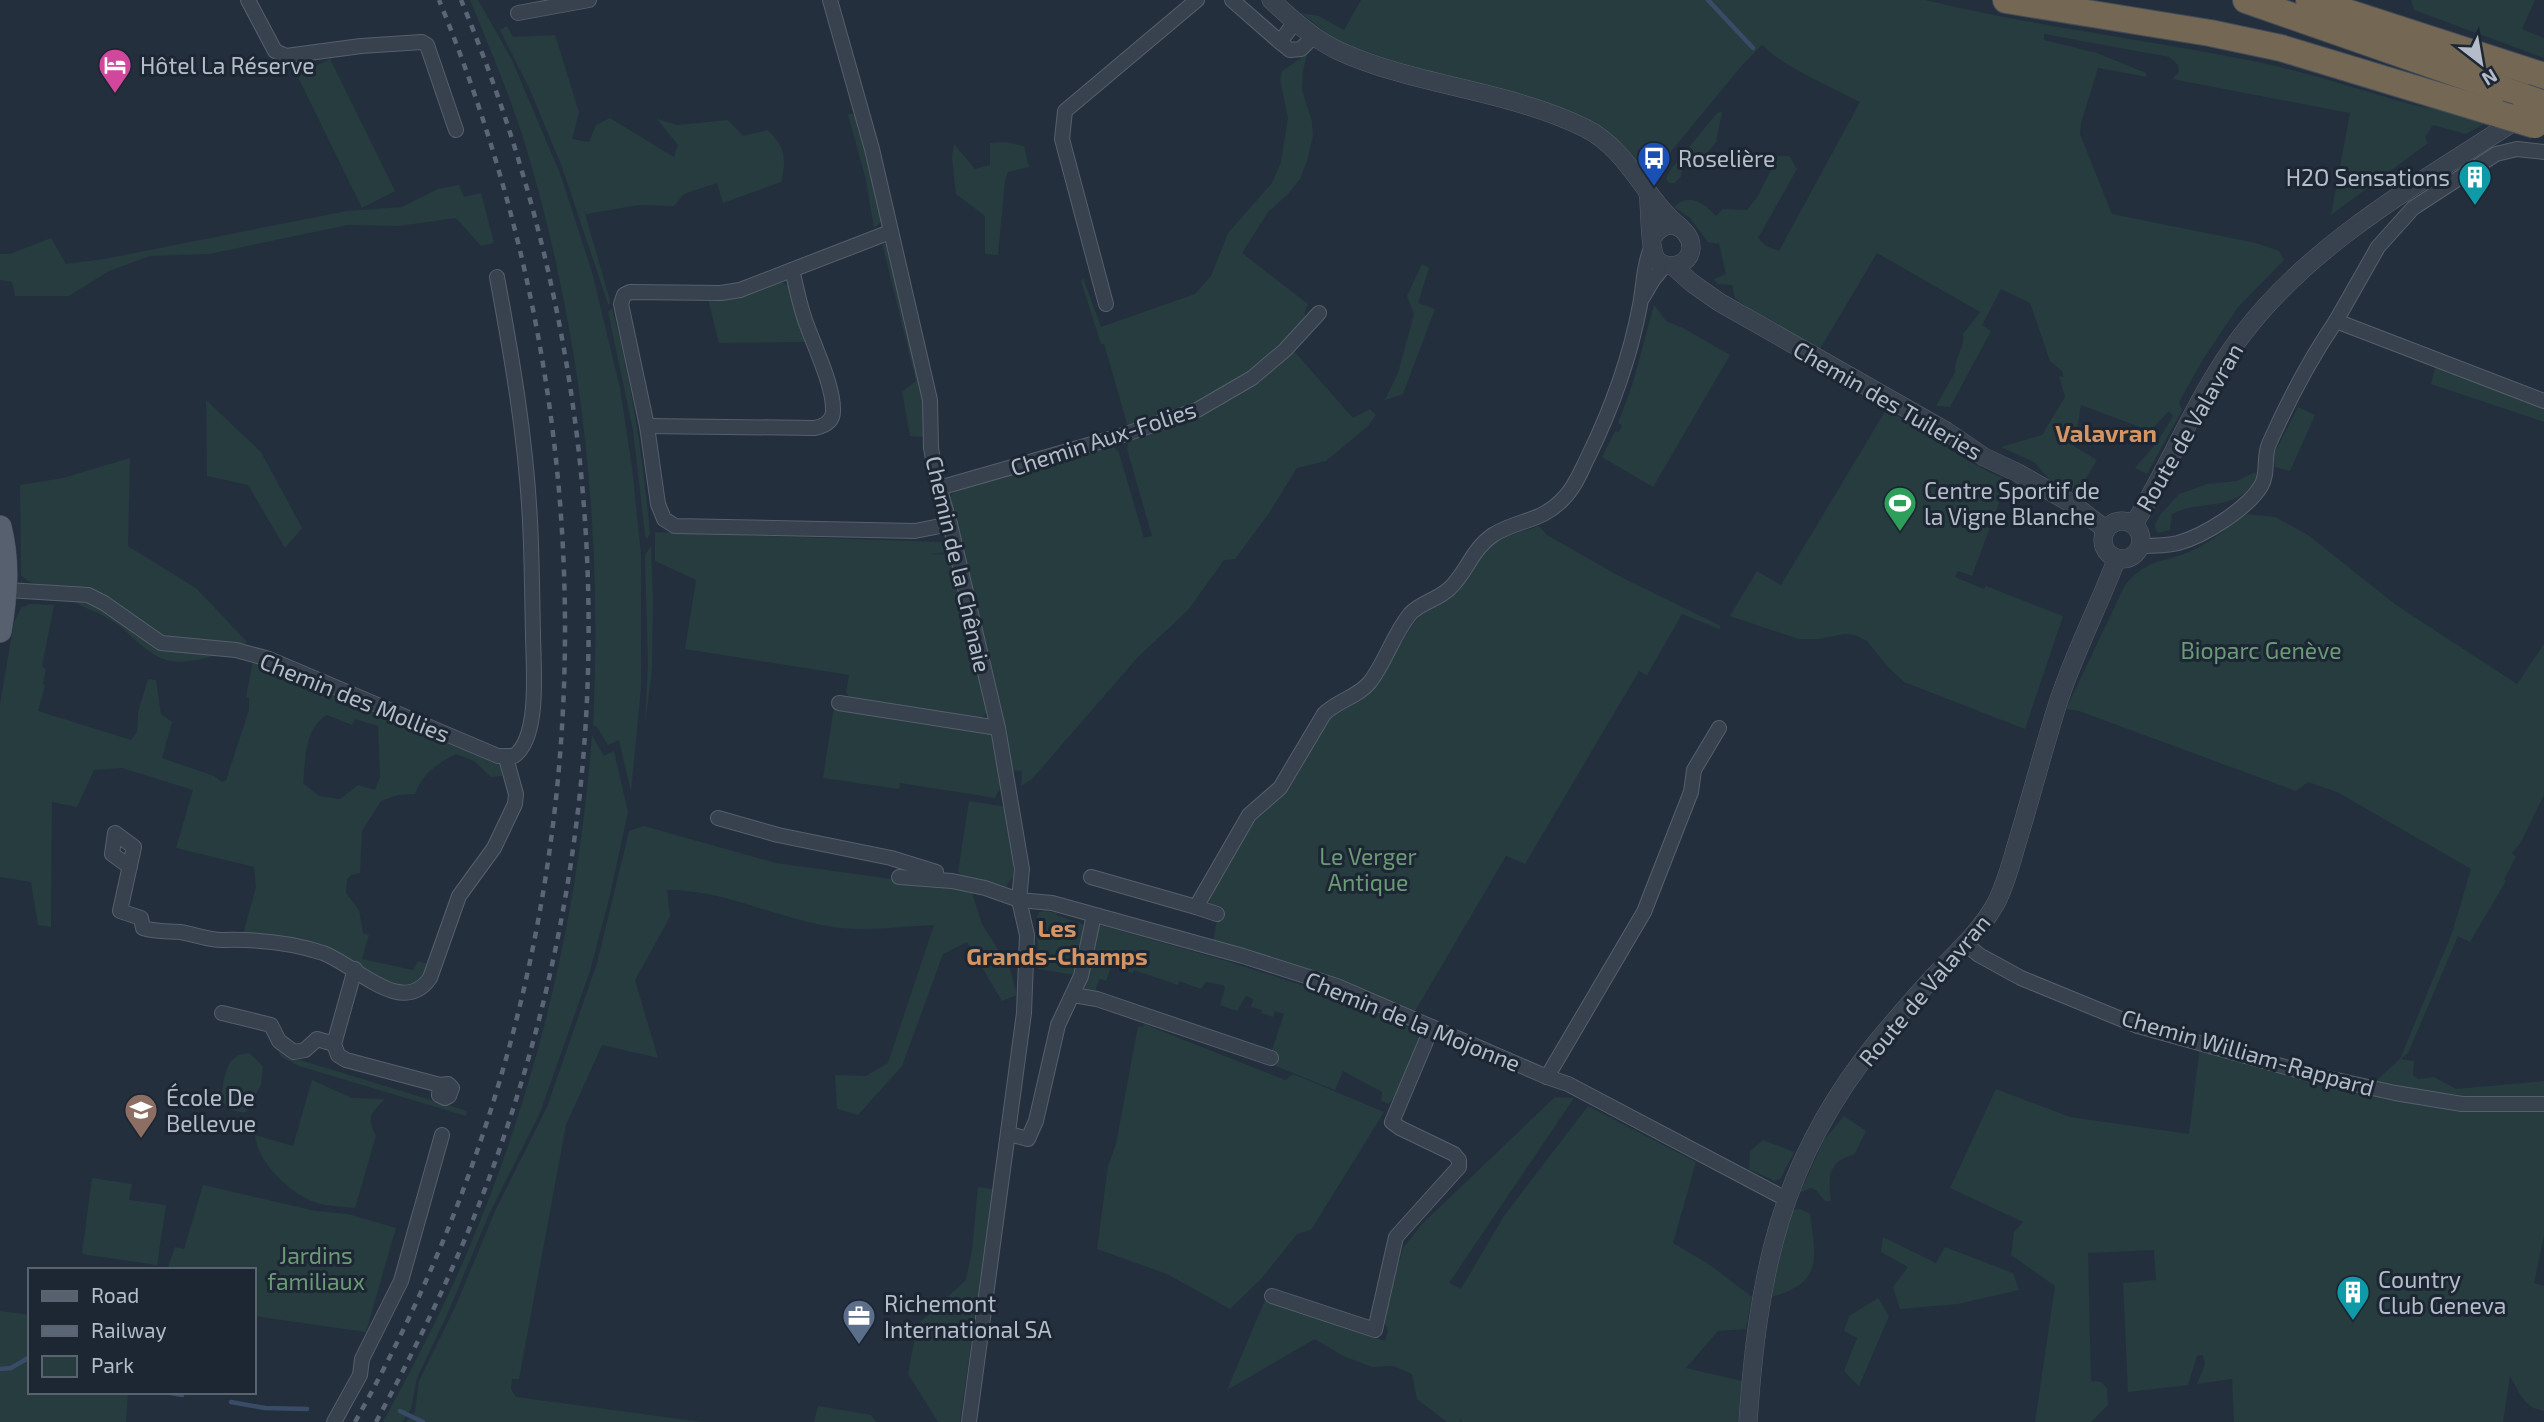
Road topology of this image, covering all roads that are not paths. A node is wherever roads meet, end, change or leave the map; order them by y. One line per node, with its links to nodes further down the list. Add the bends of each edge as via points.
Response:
1 (248, 0): 18 (street, via 275,51 286,56 361,46 427,45)
2 (589, 0): 11 (street)
3 (830, 0): 22 (street, Chemin de la Chênaie)
4 (1197, 0): 30 (street, via 1065,111 1062,139)
5 (1232, 0): 14 (street)
6 (1270, 0): 12 (street)
7 (2006, 0): 17 (highway, bridge, via 2281,48 2499,114)
8 (2246, 0): 17 (highway)
9 (2309, 0): 15 (highway)
10 (2339, 0): 15 (highway)
11 (518, 13)
12 (1296, 22): 13 (street); 14 (street)
13 (1314, 36): 14 (street, via 1301,49 1290,50); 20 (street, via 1358,58 1586,128 1617,151)
14 (1280, 43)
15 (2470, 51): 16 (highway)
16 (2544, 76)
17 (2538, 111): 37 (street, Route de Valavran, via 2360,222 2283,288 2214,375)
18 (456, 130)
19 (2544, 152): 32 (street, via 2516,149 2496,153 2413,208 2378,247)
20 (1648, 193): 21 (street); 23 (street)
21 (1680, 227): 23 (street, via 1661,228); 24 (street, via 1689,236)
22 (890, 232): 26 (street); 35 (street, Chemin de la Chênaie, via 930,400 931,449)
23 (1652, 242): 25 (street, via 1655,258); 29 (street, via 1641,281)
24 (1691, 249): 25 (street, via 1685,260); 28 (street)
25 (1669, 265): 28 (street, Chemin des Tuileries); 29 (street, via 1653,280)
26 (792, 270): 34 (street, via 735,291 624,295 621,304); 34 (street, via 803,315 820,355 834,411 831,420 815,428)
27 (497, 277): 47 (street, via 522,434 532,579 530,729 521,751)
28 (1706, 292): 39 (street, Chemin des Tuileries, via 1984,457 2074,505)
29 (1641, 302): 54 (street, via 1607,418 1568,493 1549,512 1486,540 1450,589 1405,620 1370,682 1324,713 1280,788 1249,815)
30 (1106, 304)
31 (1319, 313): 35 (street, Chemin Aux-Folies, via 1252,378 1196,410)
32 (2336, 321): 33 (street); 40 (street, via 2267,447 2266,475 2256,492 2198,535 2165,546)
33 (2544, 401)
34 (647, 426): 36 (street, via 658,504 664,519 675,526 915,531)
35 (939, 488): 36 (street, Chemin de la Chênaie)
36 (950, 524): 45 (street, Chemin de la Chênaie)
37 (2134, 524): 39 (street, via 2121,520); 40 (street)
38 (0, 527): 42 (main road, via 6,556)
39 (2105, 530): 41 (street, via 2103,545)
40 (2140, 546): 41 (street, via 2133,555)
41 (2117, 558): 57 (street, Route de Valavran, via 2065,681 2003,889)
42 (2, 589): 43 (main road); 47 (street, Chemin des Mollies, via 88,595 161,643 236,650 269,659)
43 (0, 631)
44 (839, 703): 45 (street)
45 (998, 728): 53 (street, Chemin de la Chênaie, via 1022,869)
46 (1719, 728): 64 (street, via 1694,770 1691,792 1644,912)
47 (506, 758): 58 (street, via 515,804 494,848 459,896 426,983 415,991 394,993)
48 (718, 818): 52 (street, via 891,858 934,871)
49 (130, 867): 58 (street, via 120,911 141,918 143,928 287,944 323,953)
50 (900, 877): 52 (street, Chemin de la Mojonne)
51 (1091, 877): 54 (street)
52 (937, 880): 53 (street, Chemin de la Mojonne, via 985,888)
53 (1019, 900): 56 (street, Chemin de la Mojonne, via 1052,903); 67 (street, Chemin de la Chênaie, via 1027,935 1025,998)
54 (1196, 907): 55 (street)
55 (1217, 914)
56 (1094, 915): 59 (street, via 1082,976); 61 (street, Chemin de la Mojonne, via 1337,986)
57 (1967, 945): 66 (street, Chemin William-Rappard, via 2021,978 2138,1026 2314,1075 2462,1104); 69 (street, Route de Valavran, via 1920,992 1845,1084 1824,1117)
58 (355, 969): 62 (street)
59 (1073, 995): 63 (street); 67 (street, via 1058,1025 1028,1139)
60 (222, 1013): 62 (street, via 271,1025 279,1041 294,1052 305,1050 317,1039)
61 (1432, 1027): 64 (street, Chemin de la Mojonne); 70 (street, via 1392,1122 1454,1154 1459,1167 1396,1237 1375,1330)
62 (334, 1044): 65 (street, via 346,1060)
63 (1271, 1058)
64 (1547, 1077): 69 (street, Chemin de la Mojonne)
65 (440, 1085)
66 (2544, 1104)
67 (1009, 1134): 72 (street, Chemin de la Chênaie)
68 (443, 1135): 71 (street, via 401,1280)
69 (1786, 1199): 73 (street, Route de Valavran, via 1760,1304)
70 (1272, 1296)
71 (334, 1422)
72 (969, 1422)
73 (1748, 1422)

